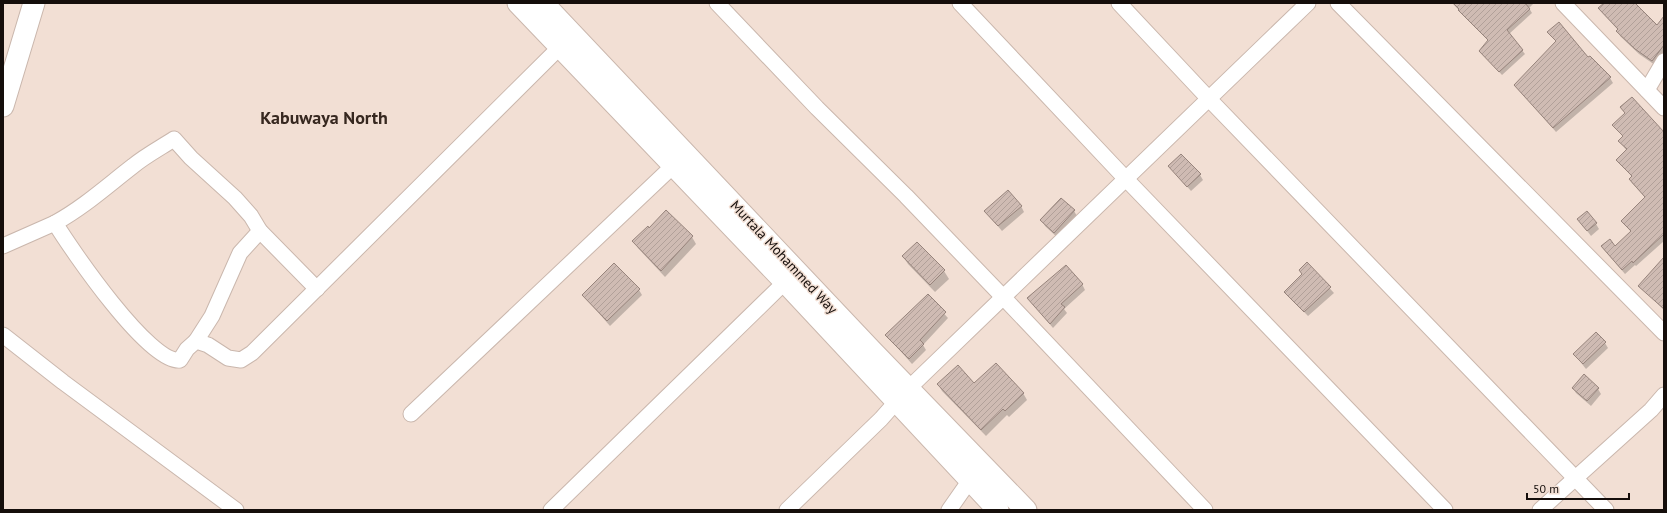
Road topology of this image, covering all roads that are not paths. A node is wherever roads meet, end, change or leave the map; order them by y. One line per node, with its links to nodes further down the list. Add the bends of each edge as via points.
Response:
1 (34, 3): 14 (main road)
2 (518, 3): 10 (main road, Murtala Mohammed Way)
3 (543, 3): 27 (main road, Murtala Mohammed Way)
4 (717, 3): 23 (street)
5 (960, 3): 17 (street)
6 (1119, 3): 13 (street)
7 (1308, 3): 13 (street)
8 (1338, 3): 24 (street)
9 (1563, 3): 12 (street)
10 (559, 48): 16 (main road, Murtala Mohammed Way); 22 (street)
11 (1664, 61): 12 (street)
12 (1647, 90): 15 (street)
13 (1209, 99): 17 (street); 30 (street)
14 (3, 106)
15 (1664, 108)
16 (673, 166): 21 (main road, Murtala Mohammed Way); 29 (street)
17 (1125, 178): 23 (street); 39 (street)
18 (55, 223): 19 (street, via 96,198 133,166 174,139 235,198); 20 (street); 26 (street, via 110,302 148,342 174,361 180,360)
19 (260, 231): 22 (street); 26 (street, via 240,253 212,316)
20 (3, 246)
21 (785, 282): 27 (main road, Murtala Mohammed Way); 33 (street)
22 (317, 289): 26 (street, via 252,353 241,360 228,358 208,345)
23 (1004, 298): 27 (street); 38 (street)
24 (1664, 333)
25 (3, 335): 32 (street)
26 (196, 341)
27 (902, 395): 31 (main road, Murtala Mohammed Way); 34 (street, via 881,419); 37 (main road, Murtala Mohammed Way)
28 (1664, 395): 30 (street, via 1651,410)
29 (411, 414)
30 (1574, 479): 40 (street); 41 (street)
31 (970, 480): 35 (street); 36 (main road, Murtala Mohammed Way)
32 (236, 510)
33 (551, 510)
34 (787, 510)
35 (949, 510)
36 (998, 510)
37 (1026, 510)
38 (1205, 510)
39 (1445, 510)
40 (1540, 510)
41 (1606, 510)

